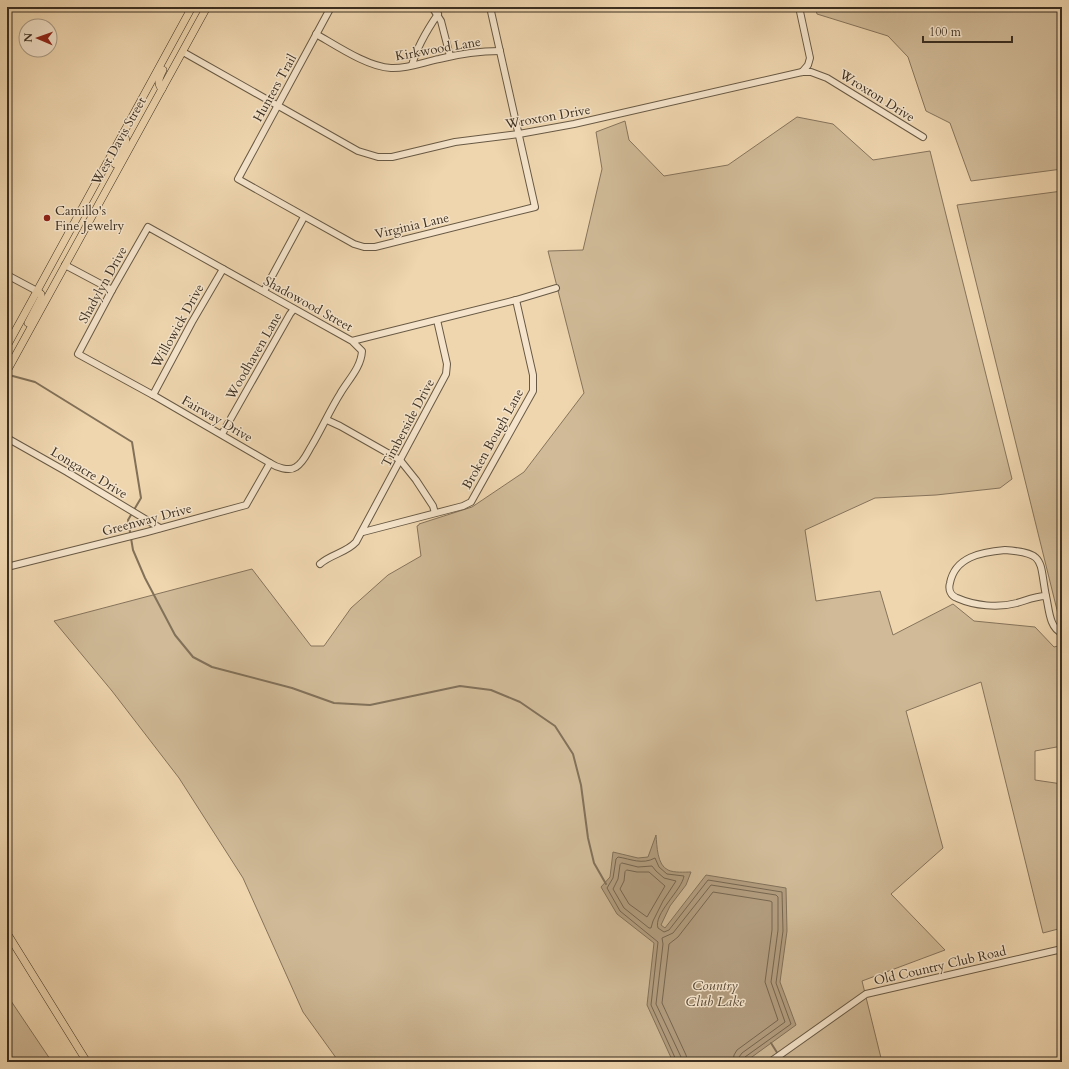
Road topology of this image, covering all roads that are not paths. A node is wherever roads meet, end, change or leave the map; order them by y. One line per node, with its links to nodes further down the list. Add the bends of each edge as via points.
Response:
1 (207, 7): 10 (main road, West Davis Street)
2 (331, 7): 8 (street, Hunters Trail)
3 (432, 7): 7 (street)
4 (490, 7): 9 (street)
5 (799, 7): 13 (street, via 810,58)
6 (192, 9): 14 (main road, via 189,22 159,77); 16 (main road, West Davis Street)
7 (438, 14): 11 (street); 12 (street)
8 (316, 34): 12 (street, Kirkwood Lane, via 379,66 391,68); 15 (street, Hunters Trail)
9 (500, 51): 11 (street, Kirkwood Lane); 17 (street)
10 (183, 52): 14 (main road, West Davis Street); 15 (street, Wroxton Drive)
11 (450, 56): 12 (street, Kirkwood Lane)
12 (412, 65)
13 (802, 72): 17 (street, Wroxton Drive, via 574,124); 18 (street, Wroxton Drive, via 811,72 827,78)
14 (162, 89): 20 (main road, West Davis Street)
15 (277, 105): 17 (street, Wroxton Drive, via 358,151 378,158 455,142); 19 (street, Hunters Trail)
16 (123, 134): 20 (main road, via 126,142 105,183); 21 (main road, West Davis Street)
17 (519, 134): 22 (street, Virginia Lane, via 535,207 375,247 354,244)
18 (923, 137)
19 (238, 179): 22 (street, Virginia Lane)
20 (104, 194): 24 (main road, West Davis Street)
21 (83, 208): 24 (main road, via 82,217 62,255 62,262); 29 (main road, West Davis Street)
22 (304, 217): 30 (street)
23 (148, 226): 25 (street, Shadowood Street); 28 (street, Shadylyn Drive)
24 (65, 265): 28 (street); 36 (main road, West Davis Street)
25 (223, 269): 30 (street, Shadowood Street); 39 (street, Willowick Drive)
26 (7, 275): 29 (street)
27 (556, 288): 31 (street, Shadowood Street)
28 (112, 290): 37 (street, Shadylyn Drive)
29 (37, 291): 35 (main road, West Davis Street); 36 (main road, via 41,298 21,337)
30 (264, 291): 32 (street, Shadowood Street)
31 (516, 300): 33 (street, Shadowood Street); 45 (street, Broken Bough Lane, via 533,375 533,391 471,502)
32 (294, 309): 34 (street, Shadowood Street); 41 (street, Woodhaven Lane)
33 (437, 320): 34 (street, Shadowood Street); 43 (street, Timberside Drive, via 447,364 446,374)
34 (352, 341): 40 (street, via 362,351 362,358 339,394)
35 (7, 346)
36 (19, 350): 38 (main road, West Davis Street)
37 (78, 354): 39 (street, Fairway Drive)
38 (7, 371)
39 (153, 395): 41 (street, Fairway Drive)
40 (327, 420): 43 (street); 44 (street, Fairway Drive, via 303,461 295,468 288,469)
41 (222, 434): 44 (street, Fairway Drive)
42 (7, 438): 46 (street, Longacre Drive)
43 (400, 460): 45 (street, via 416,480); 47 (street, Timberside Drive)
44 (270, 464): 46 (street, Greenway Drive, via 246,505)
45 (435, 513): 47 (street, Broken Bough Lane)
46 (160, 528): 49 (street, Greenway Drive)
47 (363, 532): 48 (street, Timberside Drive, via 350,548)
48 (320, 564)
49 (7, 567)
50 (1046, 596): 50 (street, via 1037,558 1026,552 1005,550 978,554 960,563 954,571 949,587 950,593 956,598 994,606); 51 (street, via 1052,623)
51 (1062, 632)
52 (7, 933): 55 (main road)
53 (1062, 949): 54 (street, Old Country Club Road, via 866,994)
54 (773, 1060)
55 (87, 1062)

